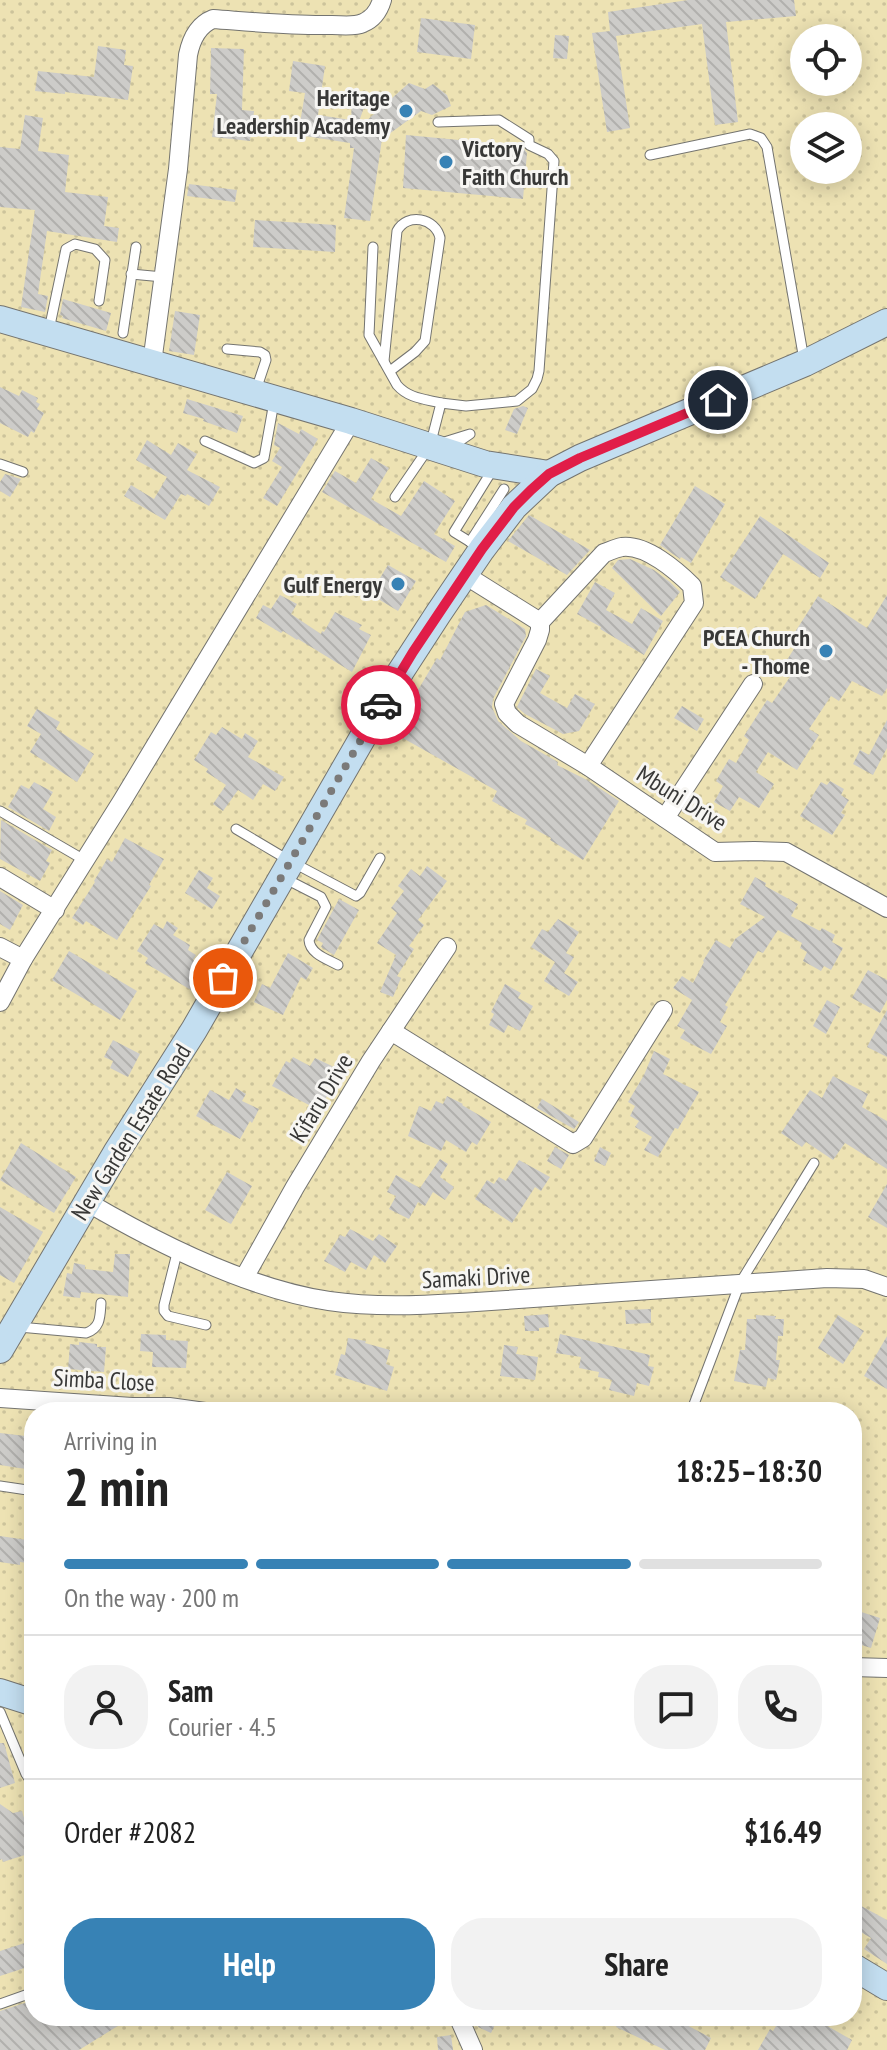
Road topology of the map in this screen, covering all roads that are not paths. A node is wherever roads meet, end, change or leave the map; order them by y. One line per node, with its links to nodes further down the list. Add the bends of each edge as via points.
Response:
1 (382, 0): 7 (street, via 373,17 357,25 213,19 198,30 188,55)
2 (438, 122): 19 (lane, via 499,120 554,161 537,379 517,401)
3 (650, 155): 16 (lane, via 750,134 761,138 767,147)
4 (136, 247): 6 (lane)
5 (373, 247): 14 (lane, via 369,335)
6 (131, 274): 7 (lane); 12 (lane)
7 (163, 277): 15 (street)
8 (99, 301): 11 (lane, via 105,260 95,249 75,244 66,249)
9 (0, 319): 11 (street)
10 (887, 322): 16 (street, New Garden Estate Road)
11 (49, 333): 15 (street)
12 (123, 333)
13 (227, 349): 18 (lane, via 265,355)
14 (384, 361): 17 (lane); 17 (lane, via 397,231 406,220 430,222 440,238 425,341)
15 (152, 363): 18 (street)
16 (805, 363): 25 (street, New Garden Estate Road)
17 (390, 371): 19 (lane, via 402,392)
18 (265, 396): 20 (street); 21 (lane, via 260,462)
19 (441, 403): 22 (lane)
20 (351, 421): 22 (street); 37 (street)
21 (205, 441)
22 (430, 446): 26 (street); 27 (lane)
23 (0, 464): 24 (lane)
24 (23, 472)
25 (549, 474): 26 (street, New Garden Estate Road); 26 (street)
26 (498, 479): 28 (street, New Garden Estate Road); 28 (lane, via 454,532)
27 (395, 497)
28 (476, 546): 29 (street, New Garden Estate Road)
29 (465, 575): 30 (street); 38 (street, New Garden Estate Road, via 401,671)
30 (540, 622): 32 (street, Mbuni Drive, via 537,640 504,704 518,724); 32 (street, via 604,553 618,548 663,561 692,586 694,603)
31 (753, 684): 34 (street)
32 (588, 766): 34 (street, Mbuni Drive)
33 (0, 811): 37 (lane)
34 (665, 818): 40 (street, Mbuni Drive, via 715,852 786,852)
35 (236, 829): 38 (lane)
36 (380, 858): 38 (lane, via 356,896)
37 (86, 861): 41 (street)
38 (286, 869): 45 (lane, via 325,902 309,946); 50 (street, New Garden Estate Road)
39 (0, 877): 41 (street)
40 (887, 908)
41 (55, 910): 44 (street)
42 (0, 947): 44 (street)
43 (447, 947): 48 (street, Kifaru Drive)
44 (23, 959): 46 (street)
45 (338, 965)
46 (0, 1002)
47 (663, 1010): 48 (street, via 583,1138 573,1144)
48 (391, 1031): 52 (street, Kifaru Drive)
49 (814, 1163): 53 (lane)
50 (87, 1202): 51 (street, Samaki Drive); 57 (street, New Garden Estate Road)
51 (178, 1249): 52 (street, Samaki Drive); 56 (lane, via 164,1311 174,1319)
52 (244, 1278): 53 (street, Samaki Drive, via 333,1302 418,1305)
53 (740, 1283): 54 (street, Samaki Drive, via 839,1278); 61 (lane)
54 (887, 1287)
55 (101, 1303): 57 (lane, via 99,1323 86,1333)
56 (206, 1325)
57 (14, 1326): 58 (street, New Garden Estate Road)
58 (0, 1350)
59 (0, 1398): 60 (street, Simba Close)
60 (59, 1402)
61 (695, 1402)
62 (0, 1486): 63 (lane)
63 (24, 1490)
64 (862, 1667): 65 (street)
65 (887, 1668)
66 (2, 1701): 67 (street); 68 (lane)
67 (24, 1702)
68 (24, 1765)
69 (862, 1972): 70 (street)
70 (887, 1987)
71 (24, 1996): 72 (lane)
72 (0, 2004)
73 (462, 2026): 74 (street)
74 (473, 2050)

